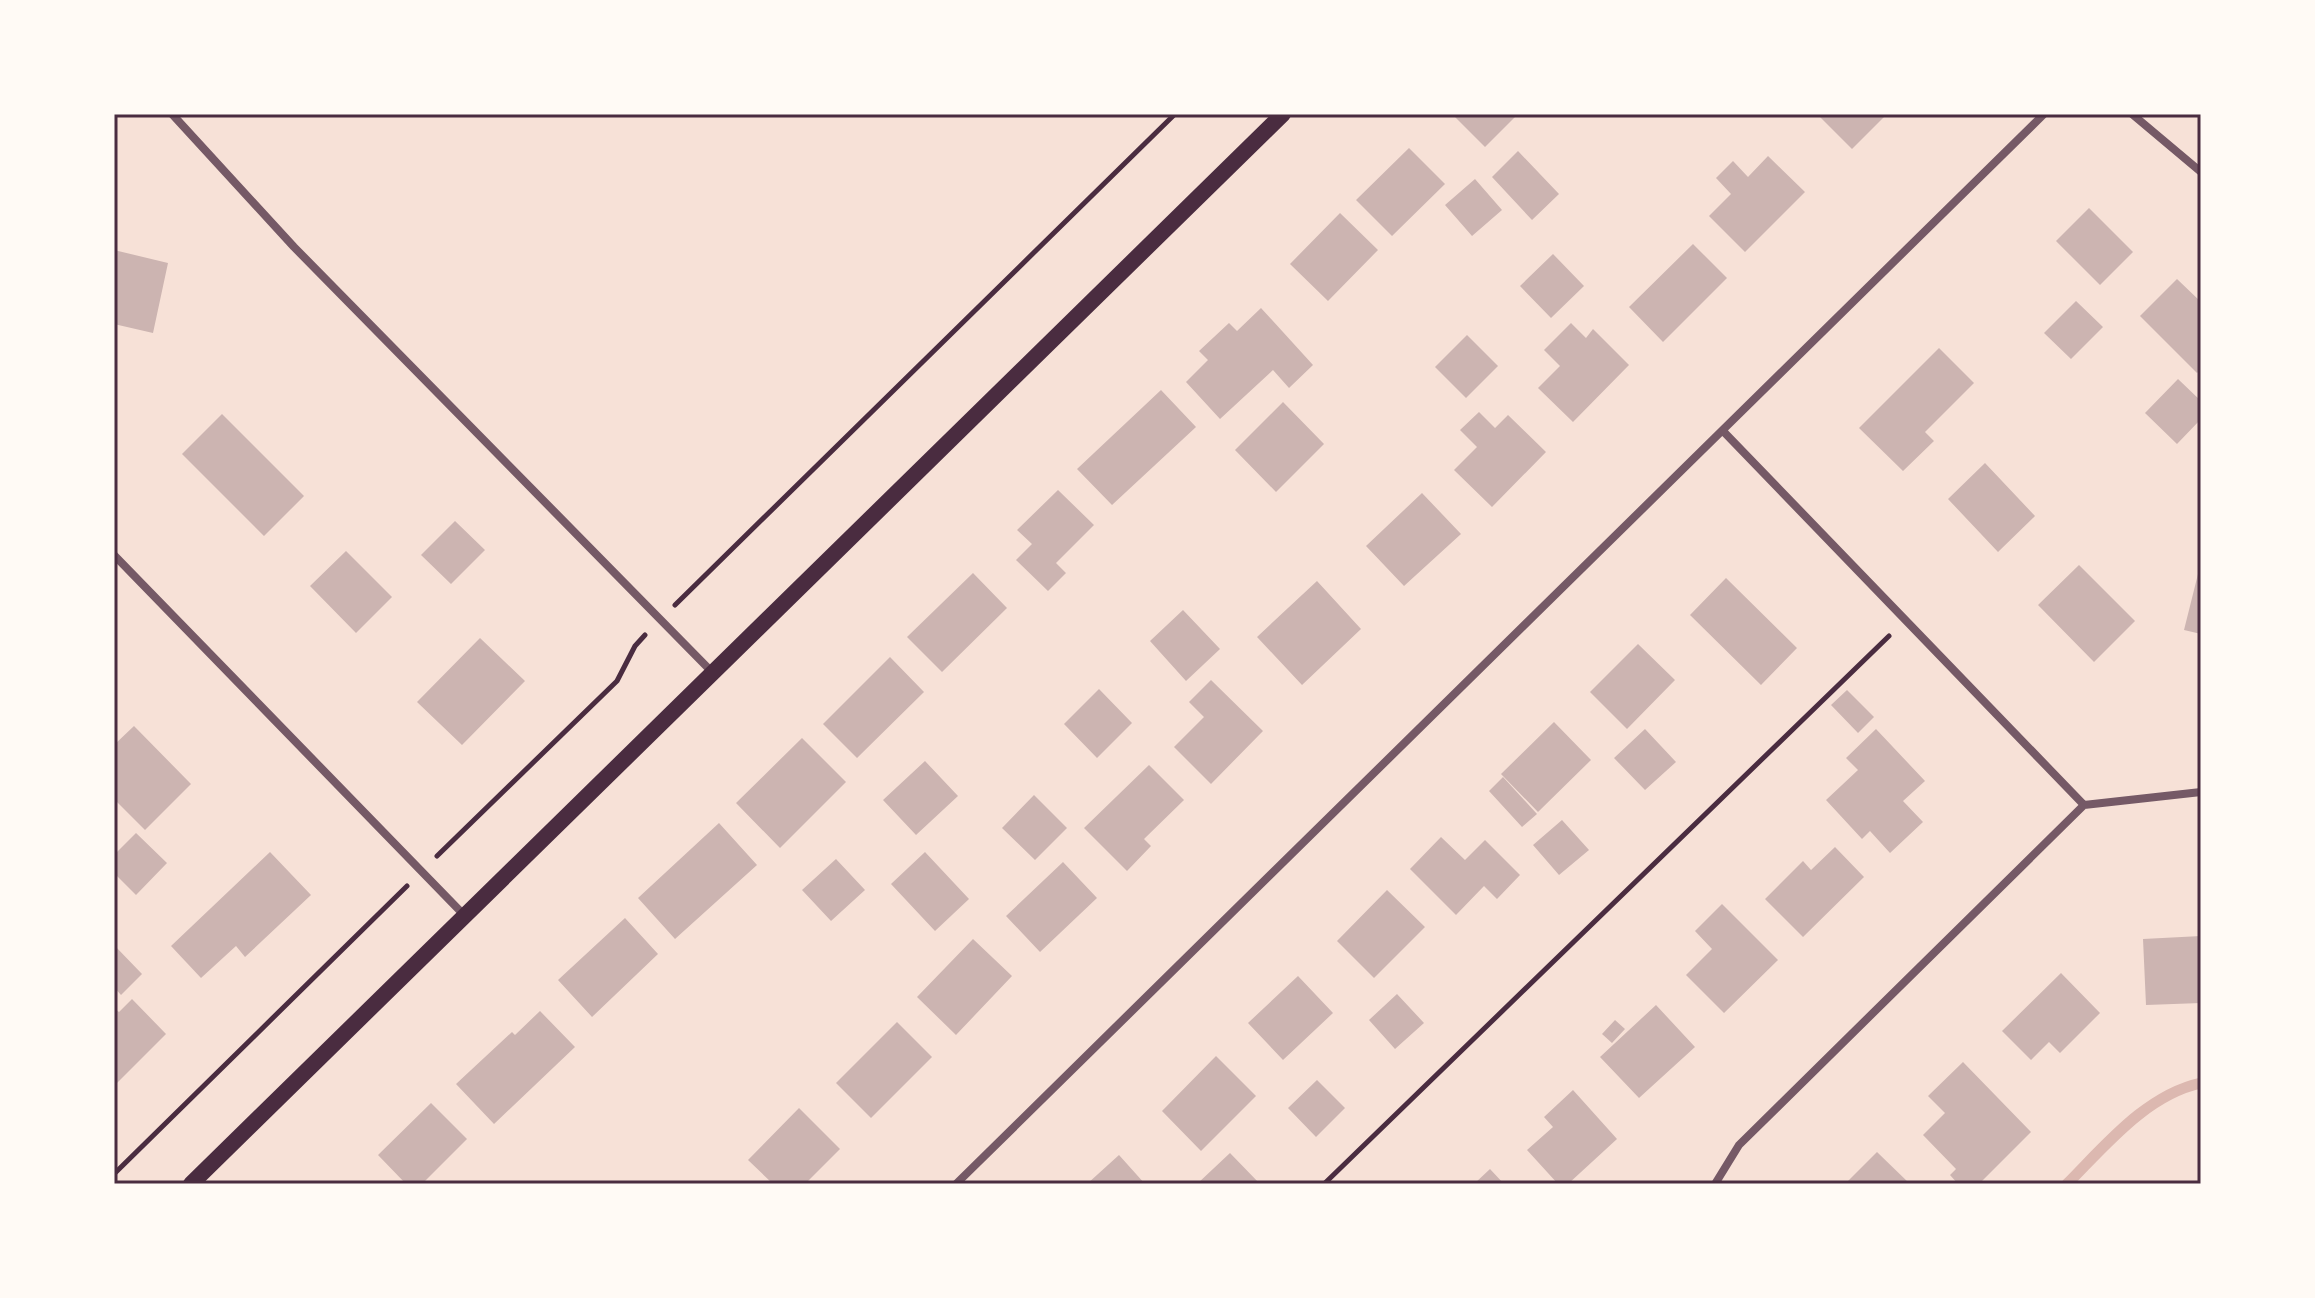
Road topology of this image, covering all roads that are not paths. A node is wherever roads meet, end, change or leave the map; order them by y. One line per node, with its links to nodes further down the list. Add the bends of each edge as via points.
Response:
1 (172, 114): 8 (street, via 294,247)
2 (1283, 114): 8 (main road)
3 (2044, 114): 6 (street)
4 (2132, 114): 5 (street)
5 (2201, 172)
6 (1723, 431): 10 (street); 13 (street)
7 (114, 555): 11 (street)
8 (711, 671): 11 (main road)
9 (2201, 792): 10 (street)
10 (2084, 805): 14 (street, via 1739,1145)
11 (466, 916): 12 (main road)
12 (191, 1184)
13 (956, 1184)
14 (1715, 1184)

